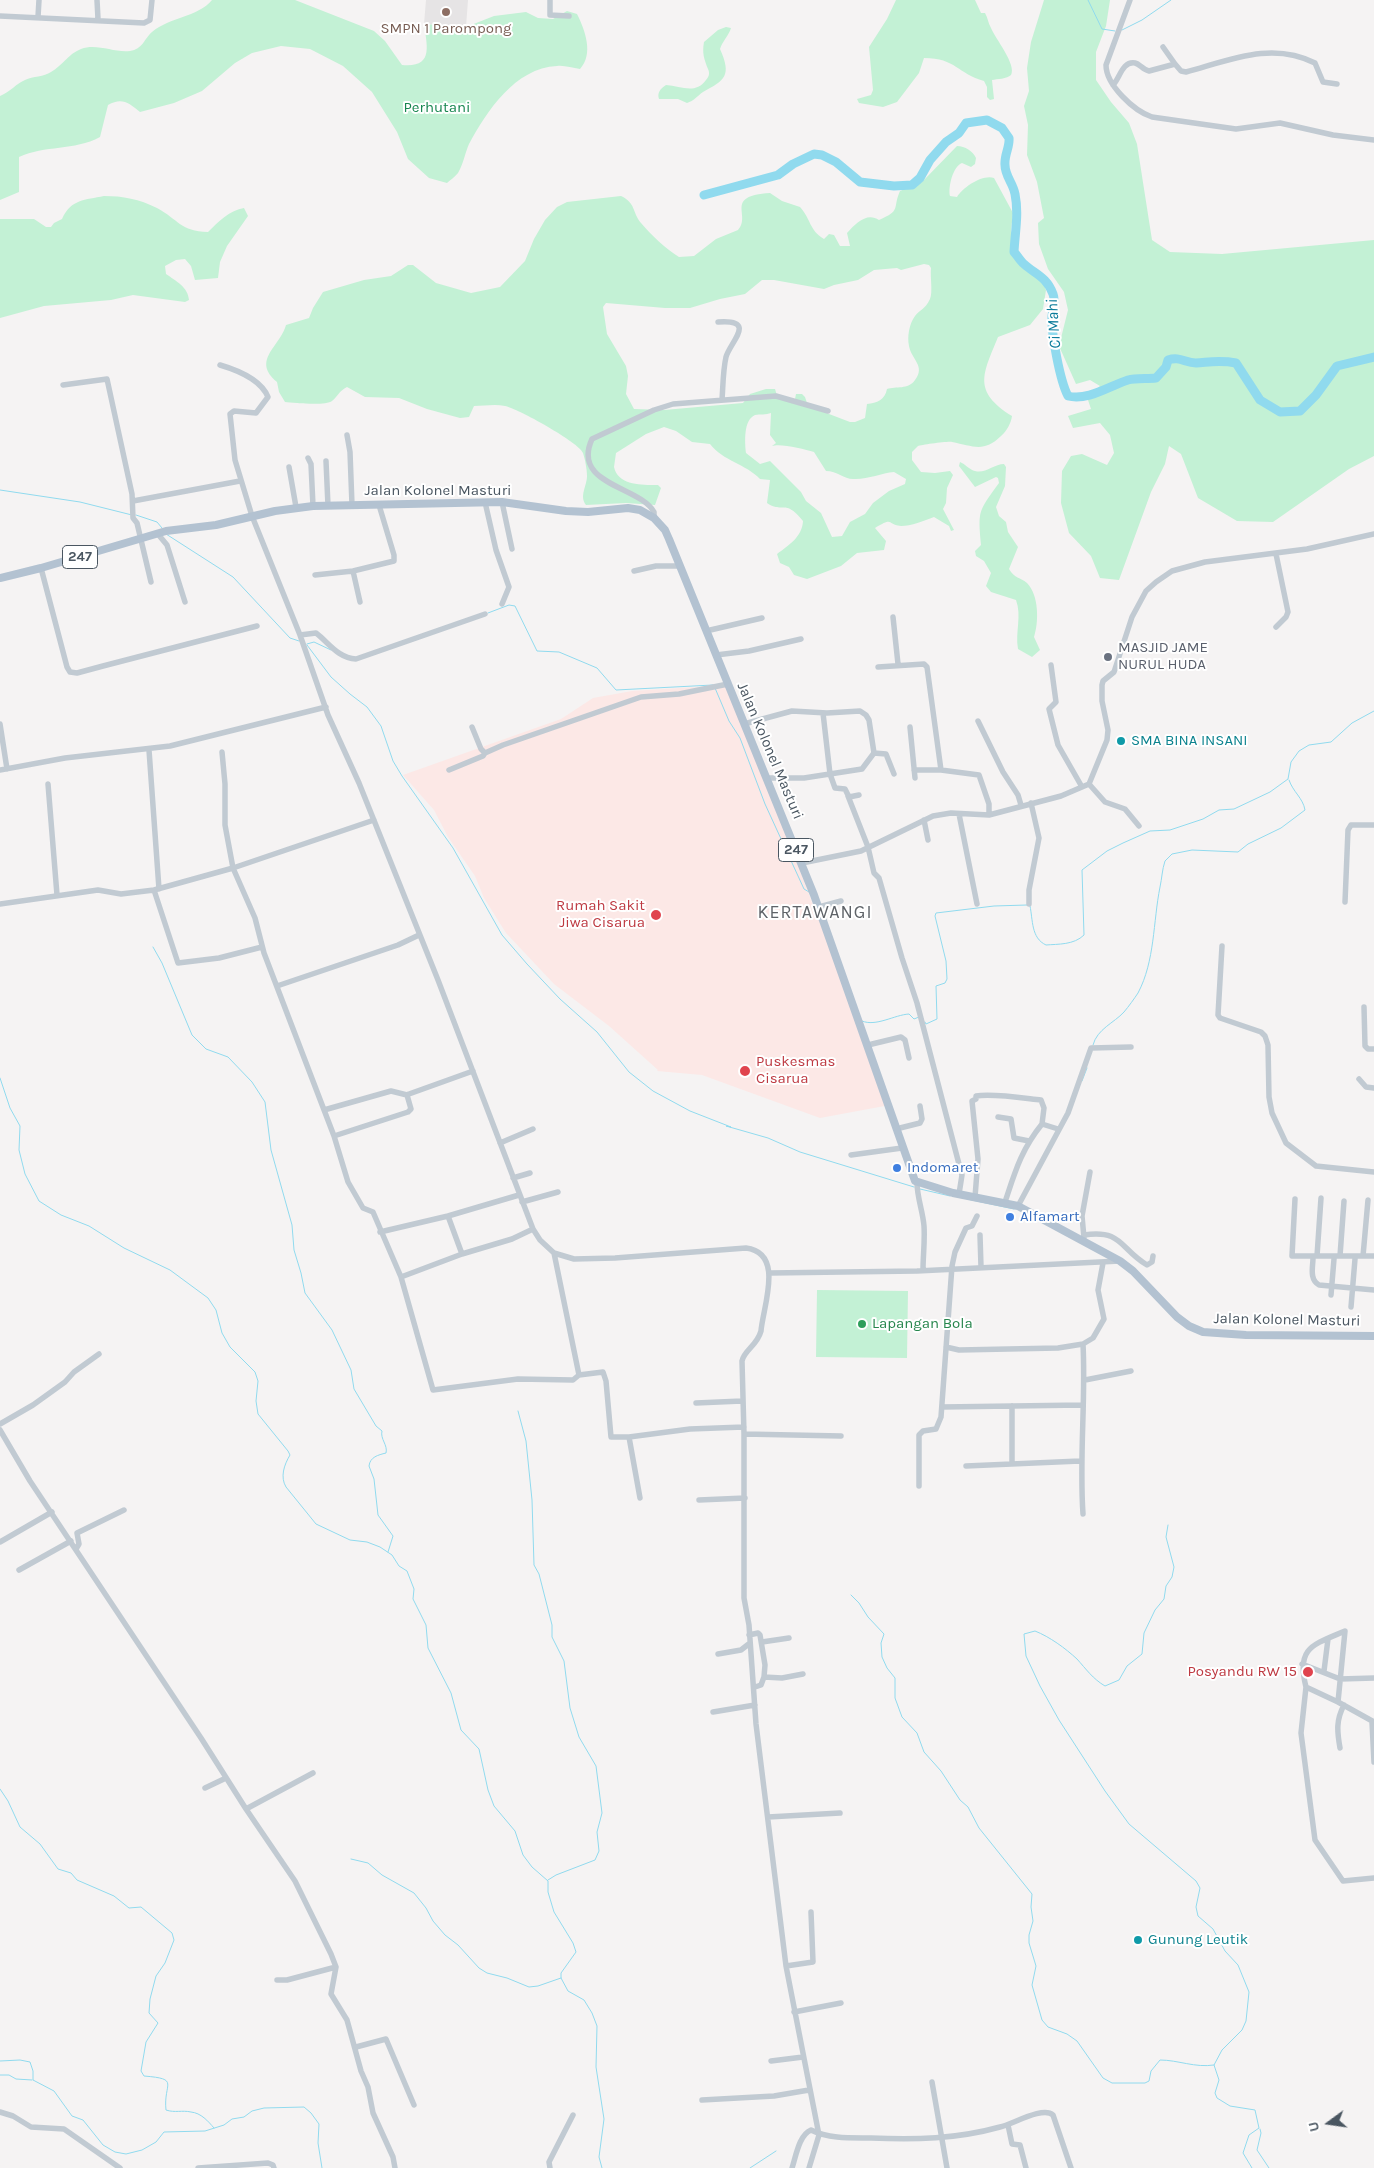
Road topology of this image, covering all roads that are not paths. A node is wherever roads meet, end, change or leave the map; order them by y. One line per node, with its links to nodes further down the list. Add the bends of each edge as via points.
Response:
1 (40, 0): 8 (street)
2 (97, 0): 9 (street)
3 (152, 0): 9 (street, via 150,20 144,23)
4 (550, 0): 7 (street, via 550,15)
5 (1130, 0): 13 (street, via 1106,65 1107,76)
6 (0, 16): 8 (street)
7 (569, 16)
8 (38, 17): 9 (street)
9 (98, 19)
10 (1163, 47): 11 (street)
11 (1175, 64): 12 (street, via 1186,72 1257,52 1279,52 1316,63 1323,82); 13 (street, via 1149,71 1132,63 1122,68)
12 (1337, 84)
13 (1113, 85): 14 (street, via 1134,108 1152,118 1236,129 1280,124)
14 (1374, 140)
15 (718, 322): 18 (street, via 732,322 739,331 726,358)
16 (220, 365): 24 (street, via 238,370 268,397 256,413 234,411 230,414)
17 (63, 385): 25 (street, via 106,378)
18 (722, 400): 19 (street, via 776,396); 34 (street, via 663,406 592,440 589,458 596,473 648,504)
19 (828, 411)
20 (347, 435): 28 (street)
21 (308, 458): 30 (street)
22 (326, 462): 31 (street)
23 (289, 467): 32 (street)
24 (240, 481): 25 (street); 33 (street)
25 (133, 501): 37 (street)
26 (485, 502): 27 (main road, Jalan Kolonel Masturi / 247); 29 (main road, Jalan Kolonel Masturi / 247); 49 (street, via 509,587)
27 (502, 502): 34 (main road, Jalan Kolonel Masturi / 247, via 566,511 628,508); 38 (street)
28 (352, 505): 29 (main road, Jalan Kolonel Masturi / 247); 31 (main road, Jalan Kolonel Masturi / 247)
29 (379, 505): 42 (street, via 394,561)
30 (313, 506): 31 (main road, Jalan Kolonel Masturi / 247); 32 (main road, Jalan Kolonel Masturi / 247)
31 (328, 506)
32 (296, 507): 33 (main road, Jalan Kolonel Masturi / 247)
33 (252, 516): 35 (main road, Jalan Kolonel Masturi / 247); 56 (street)
34 (654, 518): 40 (main road, Jalan Kolonel Masturi / 247, via 665,530)
35 (161, 532): 37 (main road, Jalan Kolonel Masturi / 247); 47 (street)
36 (1374, 534): 39 (street)
37 (139, 538): 41 (main road, Jalan Kolonel Masturi / 247); 46 (street)
38 (512, 549)
39 (1276, 554): 54 (street, via 1288,612); 83 (street, via 1205,562 1172,571 1146,591 1132,617 1114,672 1103,680 1102,701 1108,730 1103,753)
40 (680, 566): 43 (street, via 656,566); 55 (main road, Jalan Kolonel Masturi / 247)
41 (41, 568): 45 (main road, Jalan Kolonel Masturi / 247); 53 (street, via 70,672)
42 (353, 571): 44 (street); 48 (street)
43 (634, 571)
44 (315, 575)
45 (0, 578)
46 (151, 582)
47 (185, 602)
48 (360, 602)
49 (502, 604)
50 (485, 614): 56 (street, via 356,659 336,652 316,633)
51 (893, 617): 59 (street)
52 (762, 618): 55 (street)
53 (257, 626)
54 (1276, 627)
55 (706, 631): 58 (main road, Jalan Kolonel Masturi / 247)
56 (300, 635): 63 (street)
57 (801, 639): 58 (street)
58 (716, 655): 62 (main road, Jalan Kolonel Masturi / 247)
59 (898, 664): 61 (street); 77 (street, via 924,664 929,671)
60 (1051, 665): 84 (street, via 1056,704 1049,709 1058,746)
61 (878, 666)
62 (728, 684): 67 (main road, Jalan Kolonel Masturi / 247); 72 (street, via 678,694 641,697)
63 (326, 707): 70 (street); 91 (street)
64 (823, 713): 67 (street, via 789,711); 73 (street, via 860,711 866,715); 78 (street)
65 (978, 721): 88 (street)
66 (0, 724): 74 (street)
67 (744, 724): 80 (main road, Jalan Kolonel Masturi / 247)
68 (472, 727): 72 (street)
69 (910, 727): 76 (street)
70 (149, 750): 74 (street, via 65,758); 99 (street)
71 (222, 752): 98 (street, via 225,825)
72 (485, 753): 75 (street)
73 (874, 753): 78 (street, via 862,769); 79 (street, via 886,754)
74 (3, 770)
75 (449, 770)
76 (914, 770): 77 (street); 81 (street)
77 (941, 770): 90 (street, via 979,775 989,804)
78 (830, 774): 80 (street); 86 (street, via 835,788 845,789)
79 (894, 774)
80 (767, 778): 97 (main road, Jalan Kolonel Masturi / 247)
81 (915, 778)
82 (48, 784): 100 (street)
83 (1089, 784): 84 (street); 94 (street, via 1105,802 1125,809)
84 (1082, 787): 87 (street)
85 (858, 795): 86 (street)
86 (848, 796): 96 (street)
87 (1031, 803): 88 (street); 105 (street, via 1038,838)
88 (1021, 805): 90 (street)
89 (959, 814): 90 (street); 92 (street, via 942,814); 104 (street)
90 (989, 815)
91 (374, 820): 98 (street); 107 (street)
92 (924, 820): 95 (street); 96 (street)
93 (1374, 825): 102 (street, via 1351,826 1348,830)
94 (1139, 826)
95 (928, 840)
96 (868, 847): 97 (street, via 834,858); 138 (street, via 873,872 879,878 917,1003 962,1175)
97 (802, 863): 106 (main road, Jalan Kolonel Masturi / 247)
98 (233, 868): 99 (street); 109 (street, via 255,918)
99 (156, 890): 100 (street, via 121,894 98,890); 109 (street, via 178,963 219,958)
100 (57, 895): 103 (street)
101 (841, 901): 106 (street)
102 (1345, 902)
103 (0, 904)
104 (977, 904)
105 (1029, 904)
106 (819, 907): 112 (main road, Jalan Kolonel Masturi / 247)
107 (419, 936): 110 (street); 116 (street)
108 (1222, 946): 133 (street, via 1218,1015 1265,1036 1268,1045 1268,1096 1286,1142 1316,1166)
109 (262, 947): 110 (street)
110 (277, 986): 121 (street)
111 (1364, 1007): 114 (street, via 1364,1043 1366,1048)
112 (868, 1045): 115 (street, via 901,1037); 125 (main road, Jalan Kolonel Masturi / 247)
113 (1131, 1047): 126 (street, via 1092,1047 1070,1108)
114 (1374, 1049)
115 (909, 1058)
116 (473, 1071): 119 (street); 129 (street)
117 (1359, 1078): 118 (street, via 1366,1087)
118 (1374, 1088)
119 (407, 1095): 121 (street, via 391,1090); 127 (street, via 411,1109 408,1112)
120 (920, 1106): 125 (street, via 922,1121)
121 (324, 1110): 127 (street)
122 (998, 1117): 128 (street, via 1011,1119 1014,1138)
123 (1042, 1124): 126 (street); 128 (street); 140 (street, via 1044,1108 1041,1100 988,1094 976,1096 973,1100 978,1159)
124 (533, 1129): 129 (street)
125 (896, 1129): 130 (main road, Jalan Kolonel Masturi / 247)
126 (1058, 1129): 147 (street)
127 (334, 1136): 151 (street, via 348,1182 363,1208 373,1212)
128 (1028, 1141): 146 (street)
129 (500, 1143): 135 (street)
130 (902, 1148): 131 (street); 136 (main road, Jalan Kolonel Masturi / 247)
131 (851, 1155)
132 (1090, 1172): 153 (street, via 1082,1216)
133 (1374, 1172)
134 (530, 1173): 135 (street)
135 (513, 1178): 139 (street)
136 (917, 1186): 138 (main road, Jalan Kolonel Masturi); 166 (street, via 924,1226)
137 (558, 1192): 145 (street)
138 (959, 1194): 140 (main road, Jalan Kolonel Masturi)
139 (519, 1195): 145 (street); 148 (street)
140 (975, 1198): 146 (main road, Jalan Kolonel Masturi)
141 (1321, 1198): 159 (street)
142 (1295, 1199): 159 (street, via 1292,1256)
143 (1368, 1200): 157 (street)
144 (1344, 1201): 160 (street)
145 (522, 1202): 150 (street)
146 (1005, 1202): 147 (main road, Jalan Kolonel Masturi)
147 (1018, 1206): 153 (main road, Jalan Kolonel Masturi)
148 (448, 1216): 151 (street); 155 (street)
149 (976, 1216): 165 (street, via 972,1226 966,1228)
150 (533, 1228): 154 (street); 155 (street, via 512,1239)
151 (380, 1232): 168 (street)
152 (980, 1235): 164 (street)
153 (1084, 1239): 156 (street, via 1096,1233 1109,1235 1147,1265); 162 (main road, Jalan Kolonel Masturi)
154 (554, 1253): 167 (street, via 574,1259 615,1258 746,1248 761,1254); 179 (street)
155 (462, 1254): 168 (street)
156 (1153, 1256)
157 (1364, 1256): 158 (street); 160 (street)
158 (1374, 1256)
159 (1315, 1257): 160 (street); 169 (street, via 1314,1281)
160 (1337, 1257): 169 (street)
161 (1355, 1259): 170 (street)
162 (1120, 1261): 163 (street); 174 (main road, Jalan Kolonel Masturi, via 1177,1317 1203,1332)
163 (1103, 1263): 164 (street); 175 (street, via 1098,1290 1104,1318 1093,1338)
164 (981, 1267): 165 (street)
165 (952, 1268): 166 (street); 176 (street)
166 (923, 1270): 167 (street)
167 (770, 1273): 181 (street, via 758,1341 742,1359)
168 (401, 1277): 179 (street, via 433,1390 518,1379 565,1381)
169 (1331, 1286): 170 (street); 172 (street)
170 (1352, 1288): 171 (street); 173 (street)
171 (1374, 1290)
172 (1331, 1295)
173 (1351, 1307)
174 (1374, 1336)
175 (1083, 1344): 176 (street, via 1058,1348 958,1350); 180 (street)
176 (946, 1347): 185 (street)
177 (99, 1354): 186 (street, via 66,1382)
178 (1131, 1371): 180 (street)
179 (579, 1375): 191 (street, via 603,1372 611,1437)
180 (1085, 1380): 183 (street)
181 (742, 1401): 182 (street); 187 (street)
182 (696, 1403)
183 (1083, 1405): 184 (street); 192 (street)
184 (1012, 1406): 185 (street); 193 (street)
185 (942, 1407): 195 (street, via 936,1429 918,1435)
186 (0, 1424)
187 (744, 1427): 189 (street); 191 (street, via 690,1429)
188 (0, 1430): 200 (street)
189 (744, 1434): 190 (street); 197 (street)
190 (841, 1436)
191 (630, 1437): 196 (street)
192 (1080, 1461): 193 (street); 201 (street)
193 (1012, 1464): 194 (street)
194 (966, 1466)
195 (919, 1486)
196 (640, 1498)
197 (745, 1498): 198 (street); 206 (street, via 744,1598)
198 (699, 1500)
199 (124, 1510): 204 (street, via 77,1533 79,1544)
200 (52, 1512): 202 (street); 203 (street)
201 (1083, 1514)
202 (71, 1541): 204 (street); 205 (street)
203 (0, 1542)
204 (76, 1549): 227 (street)
205 (19, 1570)
206 (749, 1635): 209 (street, via 759,1634); 210 (street)
207 (790, 1638): 209 (street)
208 (1328, 1639): 212 (street, via 1308,1650); 213 (street); 217 (street, via 1346,1631)
209 (762, 1642): 215 (street)
210 (750, 1644): 211 (street, via 741,1650); 218 (street)
211 (718, 1654)
212 (1302, 1664): 213 (street); 219 (street)
213 (1324, 1671): 217 (street)
214 (803, 1674): 215 (street)
215 (764, 1677): 218 (street, via 761,1685)
216 (1374, 1678): 217 (street)
217 (1340, 1679): 220 (street)
218 (755, 1687): 221 (street)
219 (1306, 1688): 220 (street); 232 (street, via 1301,1733 1315,1840 1343,1881)
220 (1341, 1704): 223 (street); 224 (street, via 1337,1720)
221 (755, 1706): 222 (street); 231 (street)
222 (713, 1712)
223 (1373, 1722): 225 (street)
224 (1340, 1748)
225 (1374, 1762)
226 (313, 1773): 229 (street)
227 (226, 1778): 228 (street); 229 (street)
228 (205, 1788)
229 (246, 1809): 235 (street, via 295,1881)
230 (840, 1813): 231 (street)
231 (768, 1817): 234 (street)
232 (1374, 1878)
233 (811, 1912): 234 (street, via 813,1962)
234 (786, 1966): 238 (street)
235 (336, 1967): 236 (street); 239 (street, via 331,1994 344,2013)
236 (277, 1980)
237 (841, 2003): 238 (street)
238 (794, 2012): 240 (street)
239 (356, 2047): 245 (street, via 386,2039); 254 (street, via 373,2113)
240 (803, 2058): 241 (street); 243 (street)
241 (771, 2061)
242 (932, 2082): 250 (street)
243 (809, 2090): 244 (street, via 774,2096); 249 (street)
244 (702, 2100)
245 (414, 2105)
246 (0, 2112): 251 (street, via 30,2127 64,2129)
247 (573, 2115): 255 (street, via 549,2162)
248 (1008, 2125): 250 (street); 259 (street, via 1012,2144 1020,2145); 260 (street, via 1050,2112)
249 (819, 2135): 250 (street); 256 (street, via 807,2131); 257 (street)
250 (942, 2139): 258 (street)
251 (118, 2167)
252 (198, 2168): 253 (street, via 268,2163)
253 (274, 2168)
254 (395, 2168)
255 (550, 2168)
256 (792, 2168)
257 (809, 2168)
258 (947, 2168)
259 (1026, 2168)
260 (1071, 2168)

